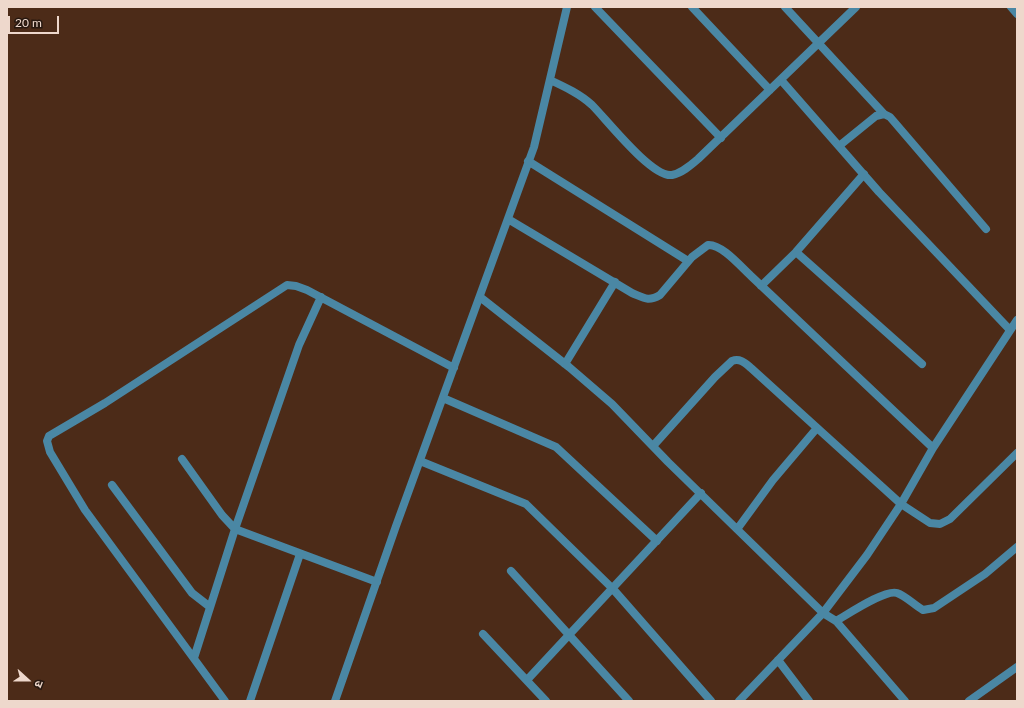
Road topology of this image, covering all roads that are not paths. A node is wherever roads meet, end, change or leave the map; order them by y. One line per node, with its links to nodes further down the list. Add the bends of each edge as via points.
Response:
1 (567, 7): 9 (street)
2 (596, 7): 13 (street)
3 (692, 7): 11 (street)
4 (785, 7): 8 (street)
5 (856, 7): 8 (street)
6 (1011, 7): 7 (street)
7 (1017, 14)
8 (819, 43): 10 (street); 12 (street)
9 (550, 80): 13 (street, via 581,96 592,105 644,160 661,173 672,175 686,168); 15 (street)
10 (781, 80): 11 (street); 14 (street)
11 (770, 90): 13 (street)
12 (884, 114): 14 (street, via 876,116); 18 (street, via 897,124)
13 (721, 138)
14 (839, 146): 16 (street)
15 (528, 162): 17 (street); 20 (street)
16 (864, 174): 19 (street); 26 (street)
17 (508, 219): 21 (street); 24 (street)
18 (986, 229)
19 (796, 252): 22 (street); 28 (street)
20 (688, 261): 21 (street, via 660,295 653,298 646,299); 22 (street, via 712,245 724,252)
21 (615, 282): 27 (street)
22 (761, 286): 33 (street)
23 (321, 297): 29 (street); 41 (street, via 299,345); 53 (street, via 296,286 287,285 50,436 47,441 50,452 85,510)
24 (480, 297): 27 (street); 29 (street)
25 (1017, 320): 26 (street)
26 (1010, 330): 33 (street)
27 (565, 364): 32 (street, via 612,404)
28 (922, 364)
29 (454, 368): 30 (street)
30 (443, 398): 36 (street); 42 (street, via 556,447)
31 (817, 428): 32 (street, via 751,368 736,360 715,377); 39 (street); 40 (street)
32 (654, 446): 38 (street)
33 (933, 448): 39 (street)
34 (1017, 453): 39 (street, via 950,518 940,524 927,522)
35 (182, 459): 41 (street)
36 (420, 461): 46 (street); 47 (street, via 526,504)
37 (112, 486): 48 (street, via 192,593)
38 (701, 493): 40 (street); 42 (street)
39 (902, 504): 49 (street)
40 (738, 528): 49 (street)
41 (235, 529): 44 (street); 48 (street)
42 (657, 541): 47 (street)
43 (1017, 547): 50 (street, via 985,574 934,608 923,610 897,593 892,593 882,595)
44 (300, 554): 46 (street); 59 (street)
45 (511, 571): 52 (street)
46 (377, 582): 60 (street)
47 (613, 589): 52 (street); 63 (street)
48 (210, 607): 53 (street)
49 (823, 613): 50 (street); 54 (street)
50 (836, 621): 66 (street)
51 (483, 634): 56 (street)
52 (569, 636): 56 (street); 62 (street)
53 (194, 658): 58 (street)
54 (778, 660): 64 (street); 65 (street)
55 (1017, 667): 57 (street)
56 (526, 680): 61 (street)
57 (974, 700)
58 (225, 701)
59 (250, 701)
60 (335, 701)
61 (546, 701)
62 (629, 701)
63 (711, 701)
64 (739, 701)
65 (809, 701)
66 (905, 701)

